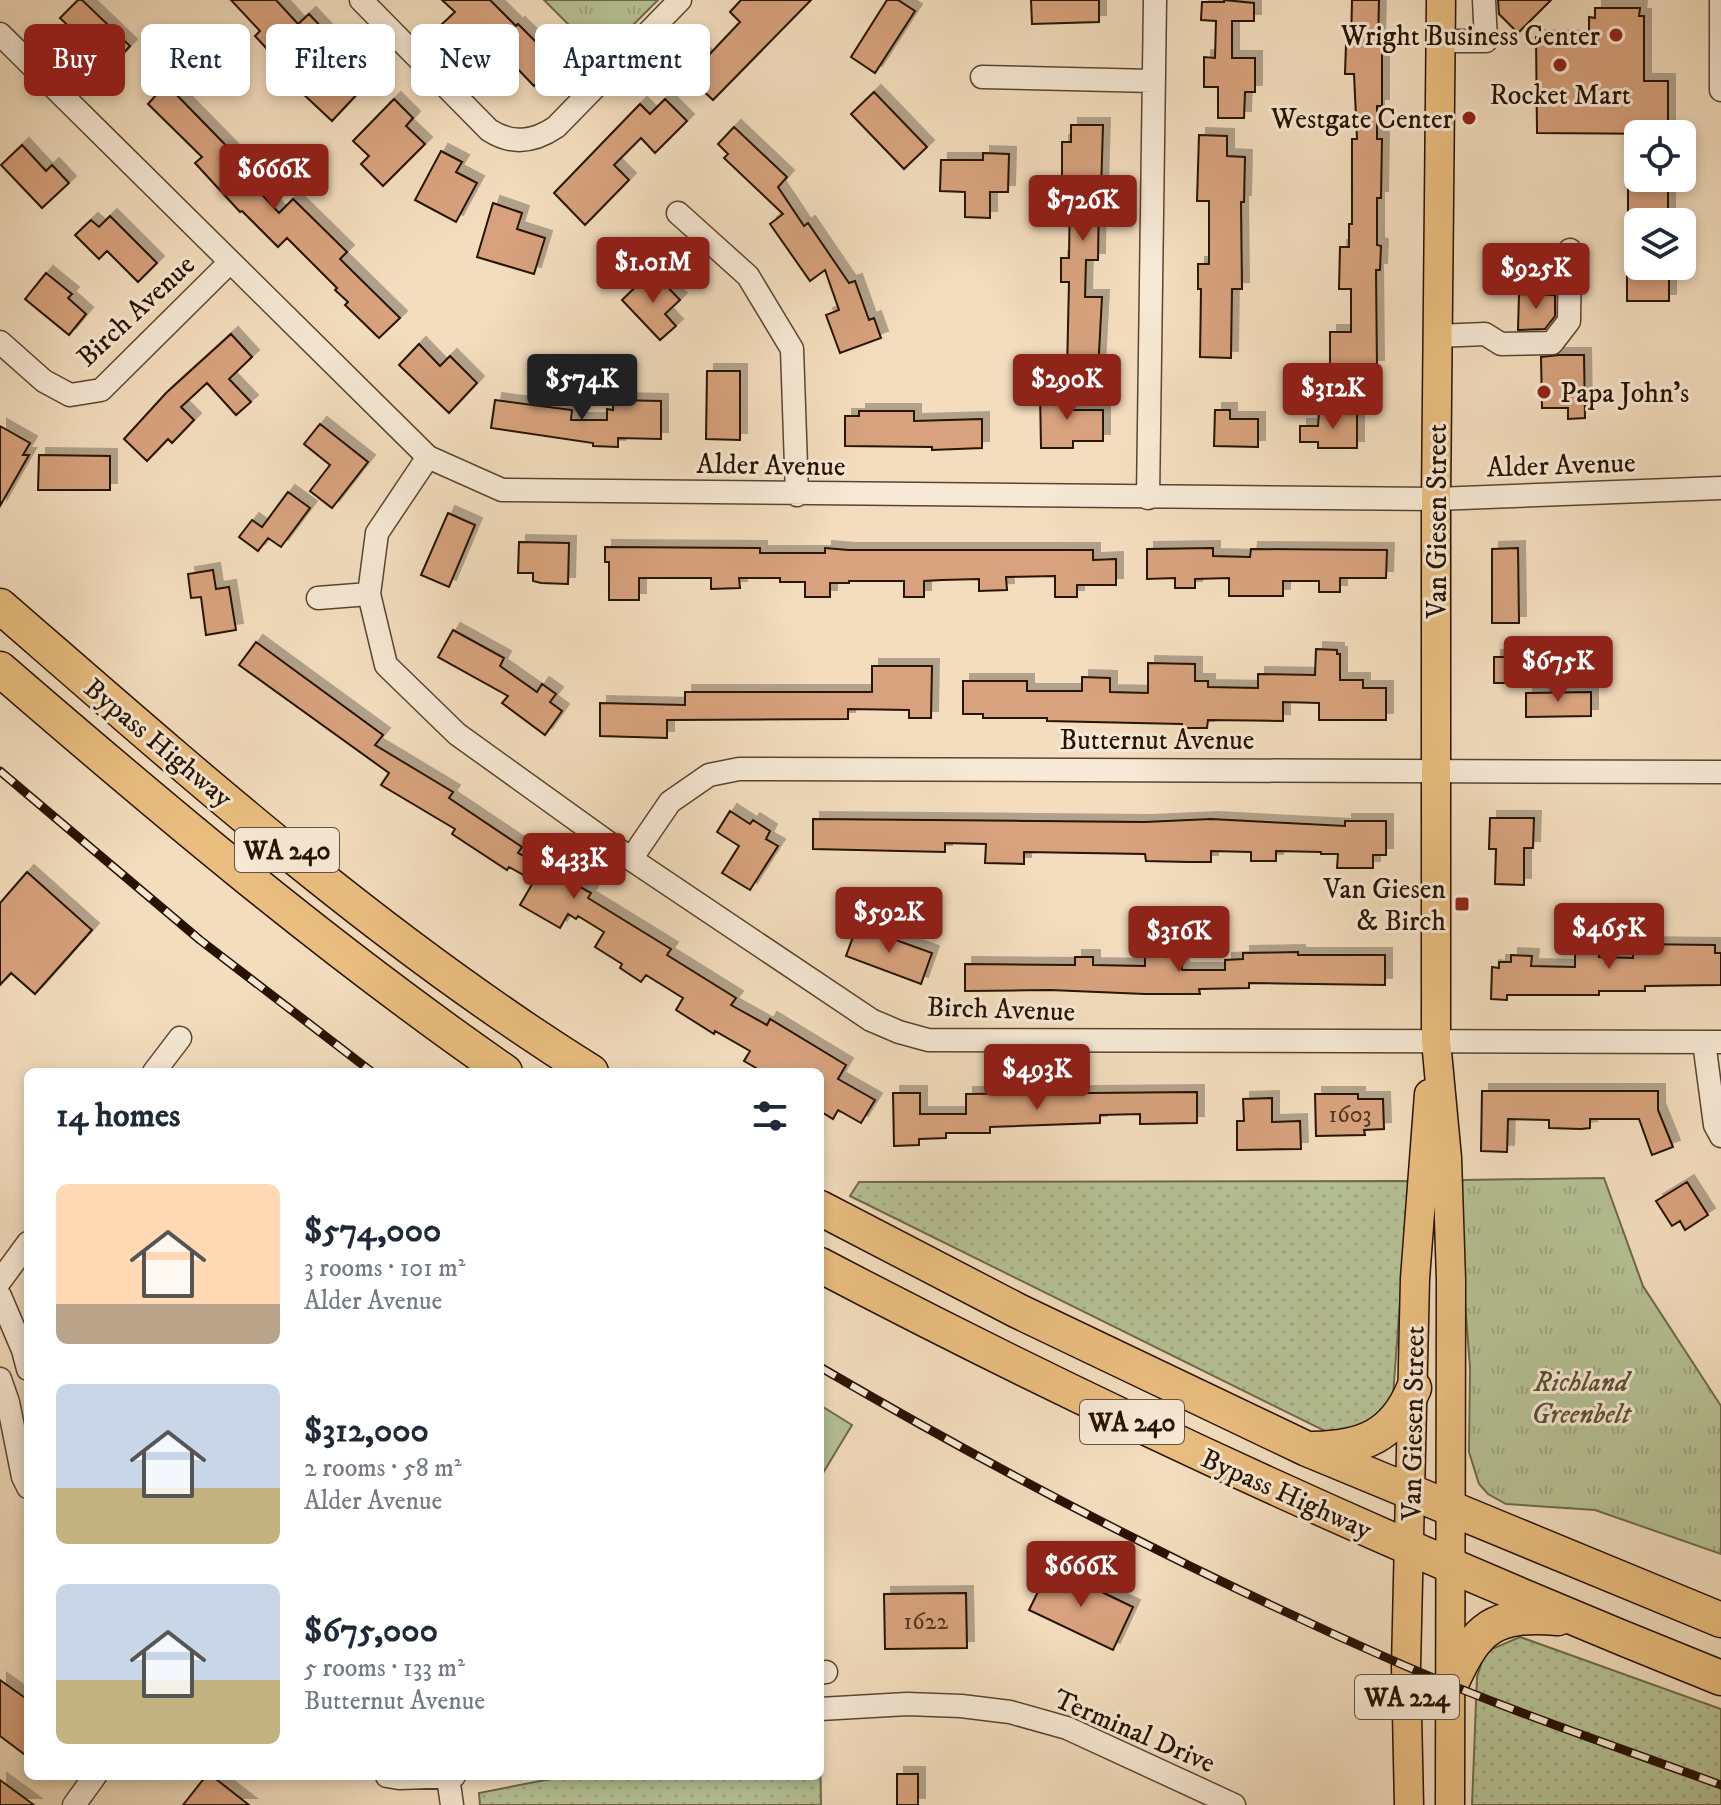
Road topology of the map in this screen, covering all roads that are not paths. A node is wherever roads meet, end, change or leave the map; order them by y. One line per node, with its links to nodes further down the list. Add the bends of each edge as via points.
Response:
1 (361, 0): 2 (street, via 489,130 511,140 527,140 556,127)
2 (680, 0)
3 (1155, 0): 10 (street)
4 (1441, 0): 8 (main road, Van Giesen Street)
5 (1484, 0): 8 (street, via 1486,41)
6 (1721, 0): 11 (street)
7 (0, 34): 14 (street, Alder Avenue)
8 (1441, 41): 15 (main road, Van Giesen Street)
9 (982, 77): 10 (street)
10 (1153, 81): 20 (street)
11 (1721, 90)
12 (678, 213): 19 (street, via 748,276 792,349)
13 (1570, 250): 15 (street, via 1569,321 1552,343 1501,344 1485,334)
14 (229, 263): 16 (street, Birch Avenue, via 101,390 70,395 44,381); 17 (street, Alder Avenue)
15 (1437, 336): 21 (main road, Van Giesen Street)
16 (0, 342)
17 (428, 457): 19 (street, Alder Avenue, via 502,490); 22 (street, Birch Avenue, via 377,533)
18 (1721, 488): 21 (street, Alder Avenue)
19 (797, 495): 20 (street, Alder Avenue)
20 (1148, 498): 21 (street, Alder Avenue)
21 (1436, 499): 26 (main road, Van Giesen Street)
22 (369, 594): 23 (street); 28 (street, Birch Avenue, via 386,665 457,734)
23 (318, 598)
24 (0, 606): 34 (highway, Bypass Highway / WA 240, via 343,894)
25 (0, 669): 33 (highway, Bypass Highway / WA 240, via 246,876)
26 (1436, 770): 27 (street, Butternut Avenue); 28 (street, Butternut Avenue, via 739,769 709,775 670,802); 30 (main road, Van Giesen Street)
27 (1721, 772)
28 (631, 859): 30 (street, Birch Avenue, via 871,1020 928,1040)
29 (180, 1038): 32 (street)
30 (1436, 1041): 31 (street, Birch Avenue); 43 (main road, Van Giesen Street, via 1421,1180); 47 (main road, Van Giesen Street, via 1449,1194)
31 (1712, 1042): 35 (street, via 1715,1125)
32 (157, 1068)
33 (500, 1068)
34 (585, 1068)
35 (1721, 1136)
36 (824, 1210): 44 (highway, Bypass Highway / WA 240, via 1018,1311)
37 (24, 1248): 39 (street)
38 (824, 1267): 48 (highway, Bypass Highway / WA 240, via 1091,1402)
39 (0, 1281)
40 (0, 1296): 41 (street)
41 (24, 1354)
42 (0, 1379): 45 (street)
43 (1414, 1388): 44 (highway, via 1394,1422 1368,1441); 46 (main road, Van Giesen Street)
44 (1307, 1449): 46 (highway, Bypass Highway / WA 240)
45 (24, 1479)
46 (1410, 1493): 47 (highway, Bypass Highway / WA 240); 48 (main road, Van Giesen Street / WA 224)
47 (1451, 1510): 49 (main road, Van Giesen Street / WA 224); 51 (highway, Bypass Highway / WA 240)
48 (1408, 1548): 49 (highway, Bypass Highway / WA 240); 60 (main road, Van Giesen Street / WA 224)
49 (1451, 1567): 50 (highway, Bypass Highway / WA 240); 53 (main road, Van Giesen Street / WA 224)
50 (1576, 1620): 52 (highway, Bypass Highway / WA 240); 53 (highway, via 1516,1618 1492,1625 1475,1641)
51 (1721, 1620)
52 (1721, 1678)
53 (1451, 1684): 61 (main road, Van Giesen Street / WA 224)
54 (824, 1709): 59 (street, Terminal Drive, via 907,1704 1010,1712 1067,1728)
55 (92, 1780): 57 (street)
56 (448, 1780): 58 (street)
57 (74, 1805)
58 (452, 1805)
59 (1234, 1805)
60 (1409, 1805)
61 (1450, 1805)

